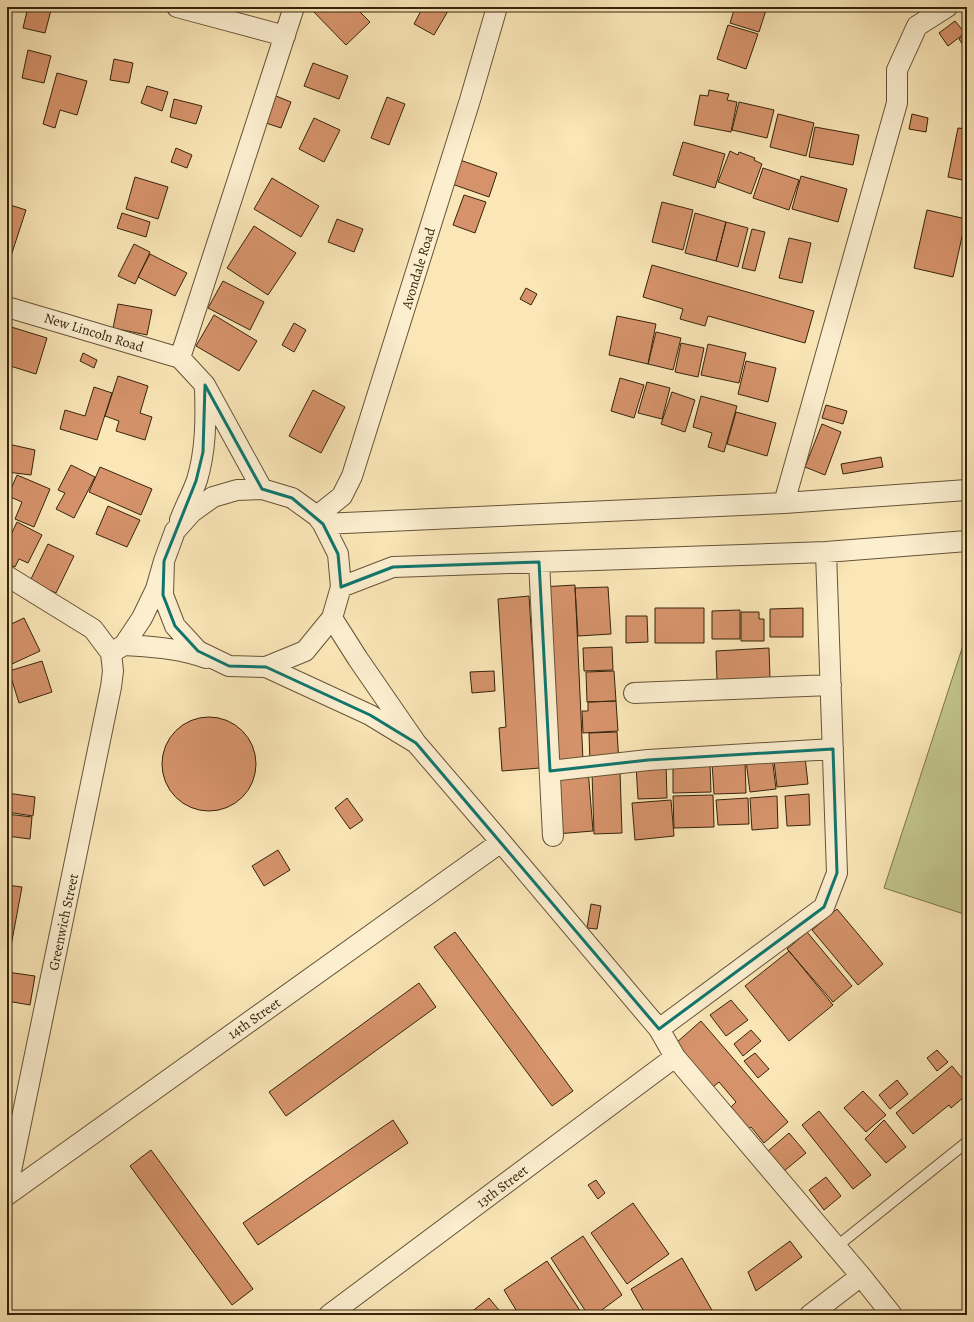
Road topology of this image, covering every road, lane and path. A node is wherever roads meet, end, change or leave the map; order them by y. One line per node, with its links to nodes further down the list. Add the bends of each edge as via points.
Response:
1 (177, 7): 5 (street)
2 (294, 7): 5 (street)
3 (497, 7): 12 (street, Avondale Road, via 352,476 342,496)
4 (947, 7): 11 (street, via 917,26 897,70 897,103)
5 (285, 36): 7 (street)
6 (7, 306): 7 (street, New Lincoln Road)
7 (180, 358): 8 (street)
8 (205, 385): 9 (street); 13 (street, via 203,452 196,481)
9 (262, 489): 12 (street, via 292,498); 13 (street, via 237,490 213,497 192,512)
10 (967, 490): 11 (street)
11 (784, 503): 12 (street)
12 (320, 520): 19 (street, via 338,554)
13 (175, 531): 16 (street)
14 (967, 541): 15 (street)
15 (826, 552): 17 (street); 24 (street)
16 (164, 561): 21 (street, via 156,589 142,618); 22 (street, via 163,594 175,626 198,651)
17 (539, 562): 19 (street, via 393,567); 28 (street)
18 (7, 576): 21 (street, via 93,629)
19 (341, 587): 20 (street)
20 (332, 618): 23 (street, via 305,651); 26 (street)
21 (117, 649): 22 (street, via 161,648 197,654); 34 (street, Greenwich Street)
22 (229, 666): 23 (street)
23 (266, 667): 26 (street, via 370,715)
24 (831, 685): 25 (street); 27 (street)
25 (634, 693)
26 (416, 743): 30 (street)
27 (833, 749): 28 (street, via 648,760); 31 (street, via 837,873 824,907)
28 (550, 771): 29 (street)
29 (553, 836)
30 (502, 842): 31 (street); 35 (street, 14th Street)
31 (659, 1029): 32 (street)
32 (675, 1057): 36 (street); 38 (street, 13th Street)
33 (967, 1142): 36 (lane)
34 (7, 1190)
35 (7, 1196)
36 (836, 1247): 37 (street)
37 (861, 1276): 39 (street); 40 (street)
38 (329, 1315)
39 (810, 1315)
40 (892, 1315)

